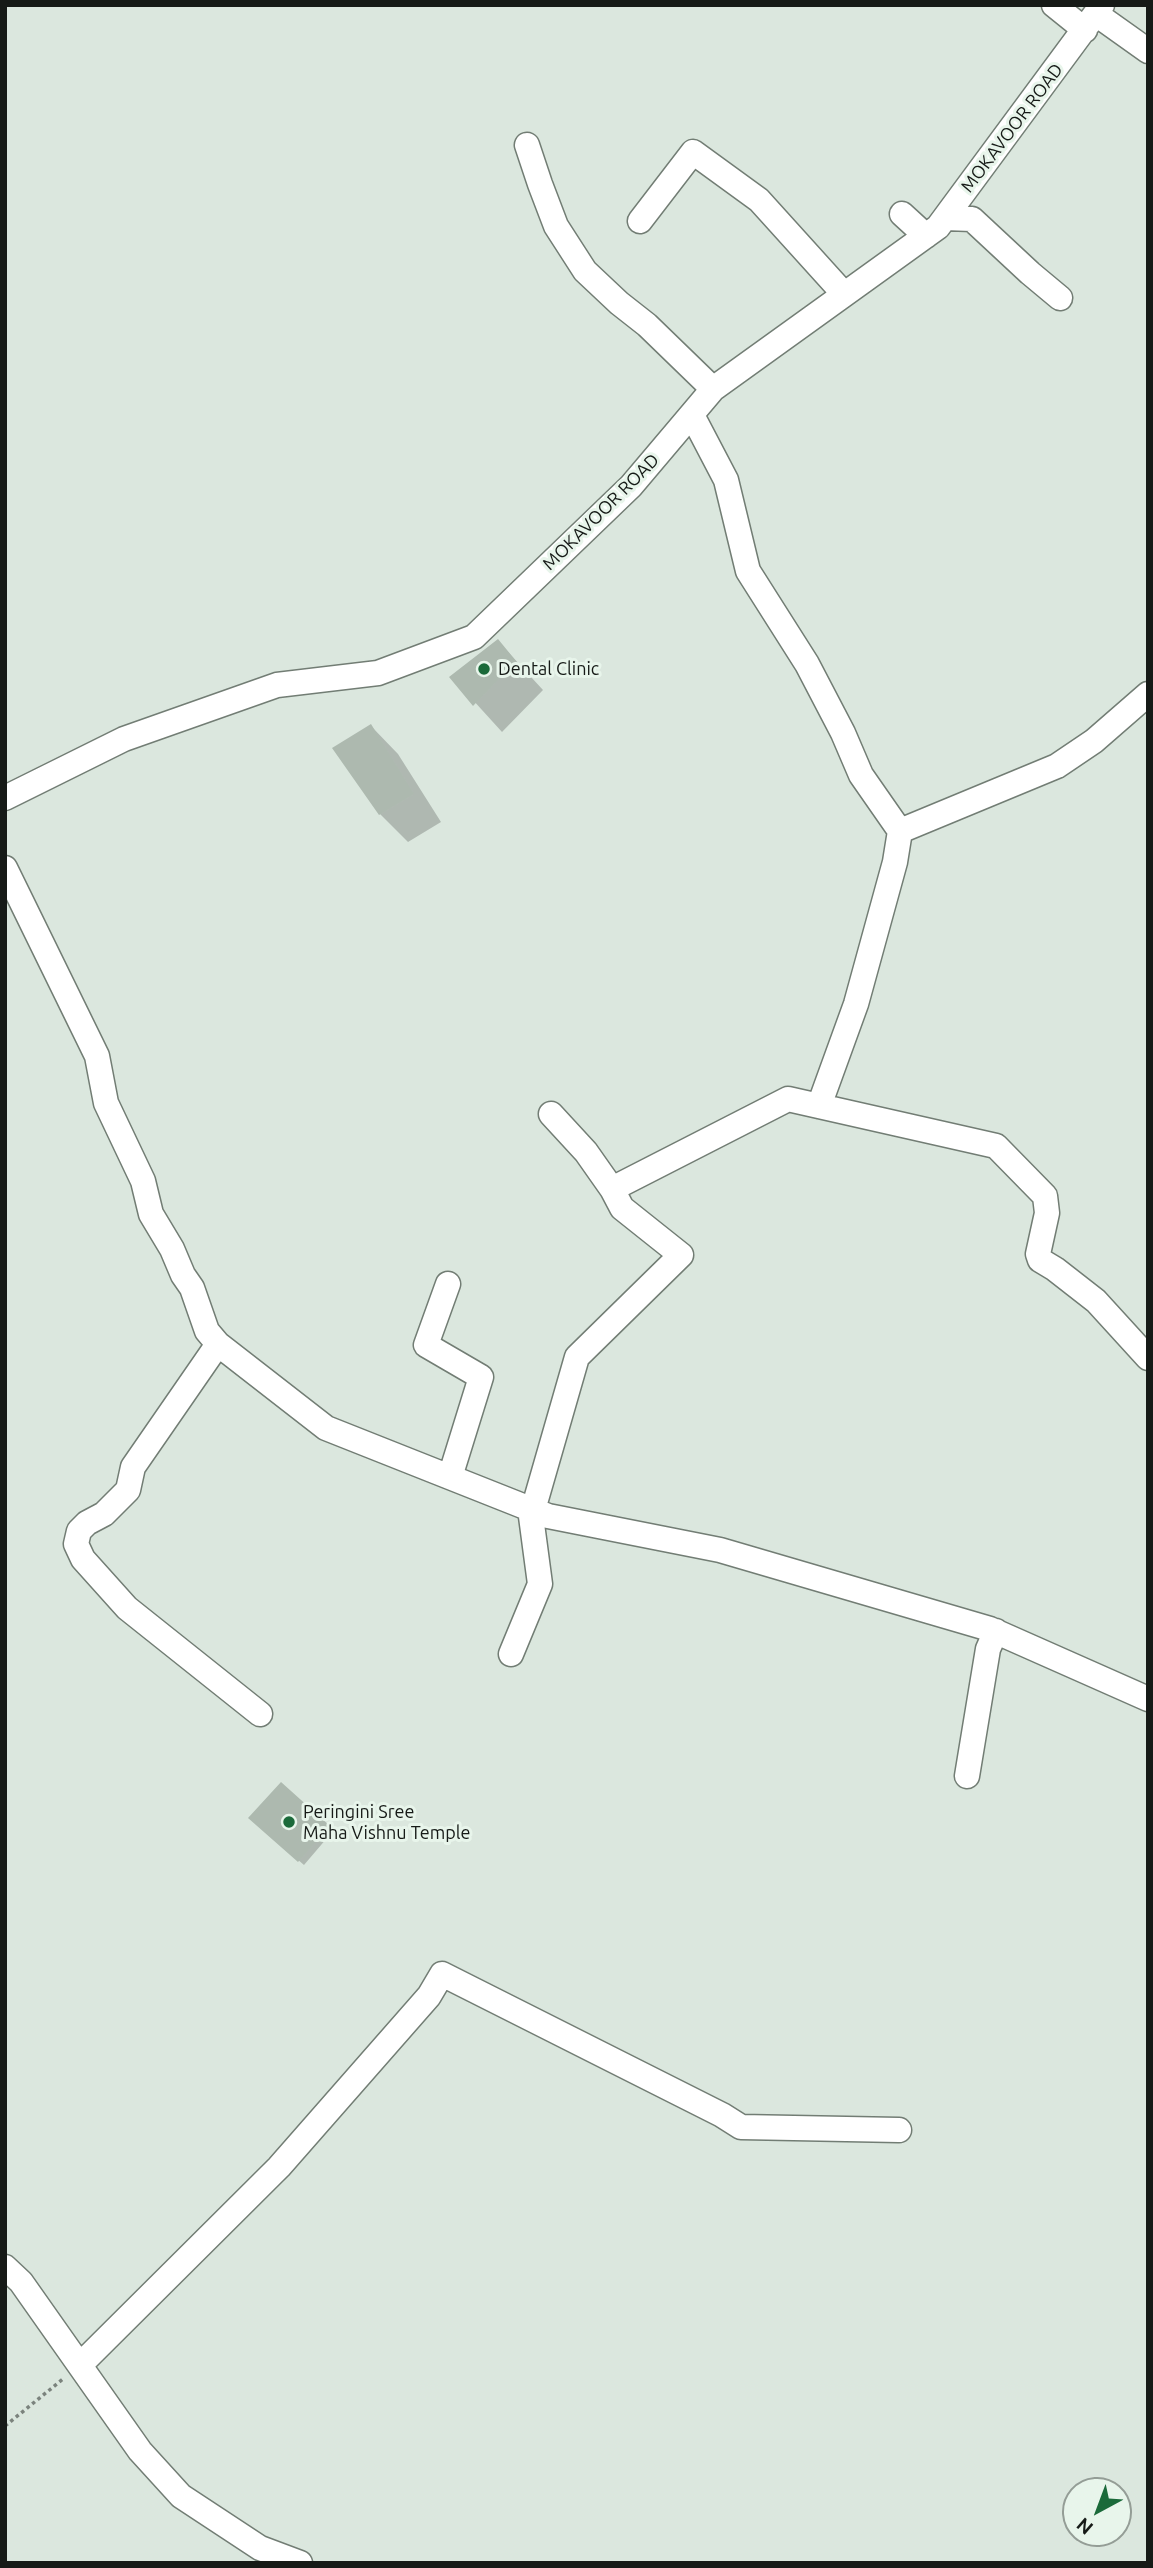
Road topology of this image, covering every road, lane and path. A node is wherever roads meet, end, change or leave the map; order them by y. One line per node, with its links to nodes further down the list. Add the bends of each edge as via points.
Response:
1 (1054, 5): 2 (street)
2 (1094, 16): 3 (street); 6 (street, MOKAVOOR ROAD)
3 (1148, 51)
4 (527, 145): 11 (street, via 556,226 585,271)
5 (902, 214): 8 (street)
6 (945, 218): 8 (street, MOKAVOOR ROAD); 10 (street, via 972,219)
7 (640, 221): 9 (street, via 693,152 759,200)
8 (926, 236): 9 (street, MOKAVOOR ROAD)
9 (845, 295): 11 (street, MOKAVOOR ROAD)
10 (1060, 298)
11 (713, 389): 12 (street, MOKAVOOR ROAD)
12 (692, 415): 14 (street, MOKAVOOR ROAD, via 631,486 474,637 378,673 277,685 124,739); 15 (street, via 726,480 748,571 807,664 861,775)
13 (1148, 694): 15 (street, via 1057,766)
14 (5, 798)
15 (900, 831): 17 (street, via 856,1004)
16 (5, 868): 21 (street, via 97,1056 106,1103 144,1181 151,1214 192,1288 206,1331)
17 (819, 1106): 19 (street, via 788,1099); 22 (street, via 996,1146 1045,1196 1040,1261 1096,1301)
18 (551, 1114): 19 (street)
19 (612, 1189): 24 (street, via 622,1208 681,1255 577,1357)
20 (448, 1284): 23 (street, via 426,1346 481,1377)
21 (218, 1344): 23 (street, via 327,1427); 28 (street, via 134,1467 128,1490 79,1531 76,1544 83,1559 127,1608)
22 (1148, 1358)
23 (450, 1477): 24 (street)
24 (531, 1509): 25 (street, via 720,1550); 26 (street, via 540,1584)
25 (996, 1631): 27 (street); 29 (street, via 988,1649)
26 (511, 1654)
27 (1148, 1699)
28 (260, 1714)
29 (967, 1776)
30 (899, 2130): 32 (street, via 741,2127 442,1974 429,1996 279,2167)
31 (5, 2267): 32 (street, via 21,2282)
32 (80, 2365): 33 (path); 34 (street, via 141,2451 181,2496 260,2548)
33 (5, 2426)
34 (300, 2563)

